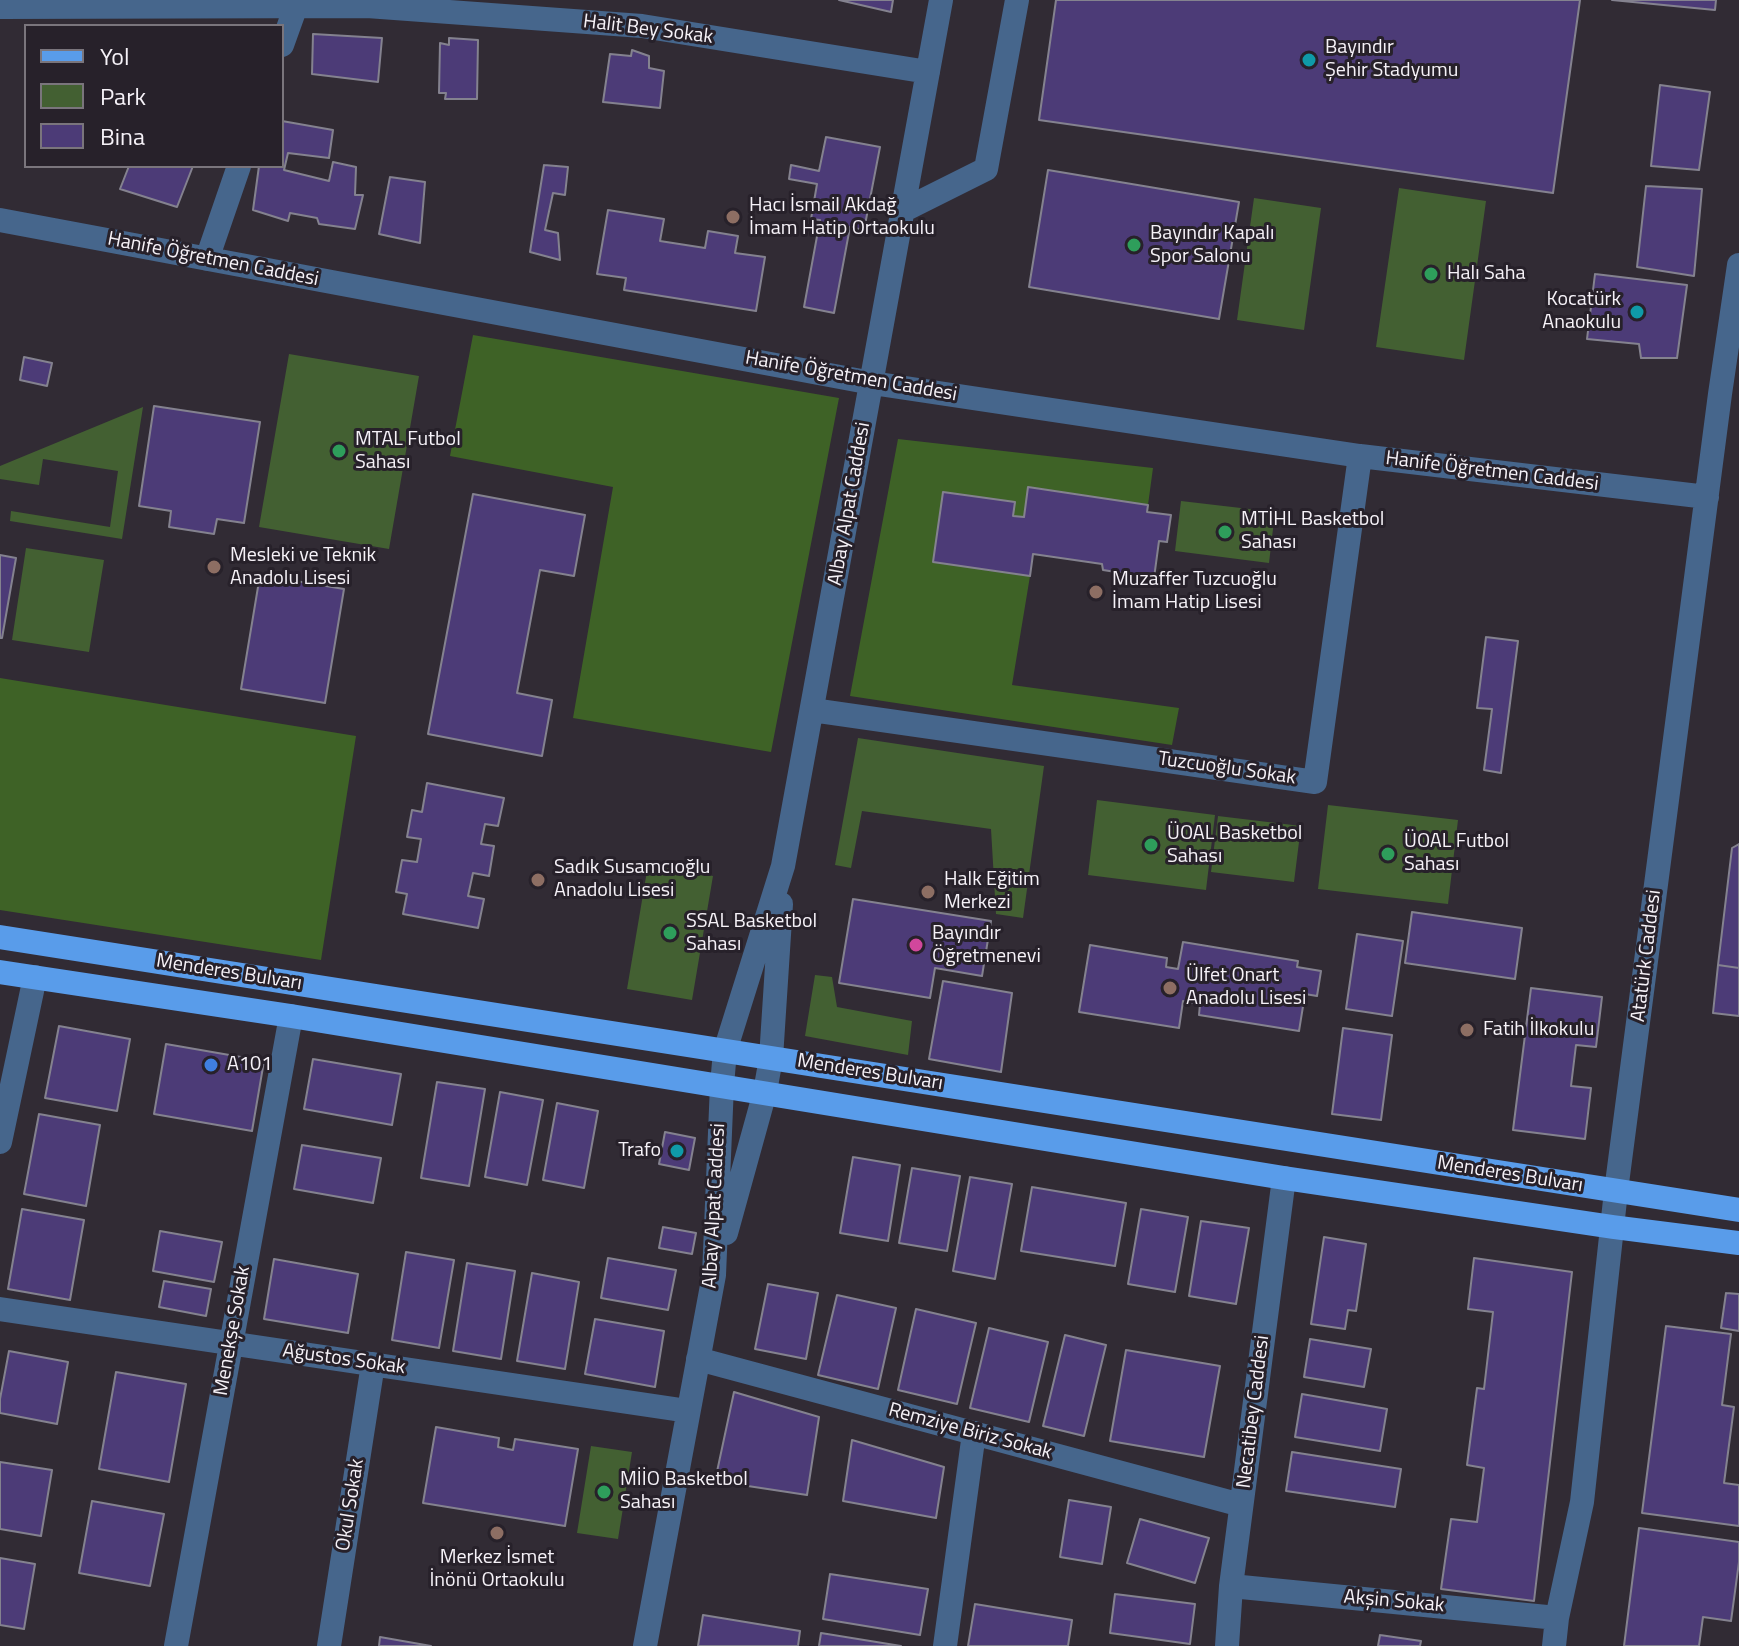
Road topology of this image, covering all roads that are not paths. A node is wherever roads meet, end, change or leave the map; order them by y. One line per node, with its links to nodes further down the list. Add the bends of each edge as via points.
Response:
1 (941, 0): 8 (street, Albay Alpat Caddesi)
2 (1017, 0): 10 (street, via 986,169)
3 (97, 3): 5 (street, Halit Bey Sokak); 6 (street, Halit Bey Sokak)
4 (367, 3): 5 (street, Halit Bey Sokak); 8 (street, Halit Bey Sokak, via 642,26)
5 (296, 6): 7 (street)
6 (0, 7)
7 (284, 39)
8 (928, 72): 10 (street, Albay Alpat Caddesi)
9 (238, 168): 12 (street)
10 (902, 211): 14 (street, Albay Alpat Caddesi)
11 (0, 220): 12 (street, Hanife Öğretmen Caddesi)
12 (207, 259): 14 (street, Hanife Öğretmen Caddesi)
13 (1739, 265): 15 (street, Atatürk Caddesi)
14 (872, 383): 16 (street, Hanife Öğretmen Caddesi); 18 (street, Albay Alpat Caddesi)
15 (1730, 395): 17 (street, Atatürk Caddesi)
16 (1360, 456): 17 (street, Hanife Öğretmen Caddesi); 18 (street, Tuzcuoğlu Sokak, via 1315,782)
17 (1707, 497): 30 (street, Atatürk Caddesi)
18 (812, 710): 19 (street, Albay Alpat Caddesi)
19 (783, 866): 24 (street, Albay Alpat Caddesi); 25 (street, Albay Alpat Caddesi)
20 (0, 937): 24 (main road, Menderes Bulvarı)
21 (0, 972): 22 (main road, Menderes Bulvarı)
22 (35, 977): 23 (main road, Menderes Bulvarı); 28 (street)
23 (291, 1016): 26 (main road, Menderes Bulvarı); 36 (street, Menekşe Sokak)
24 (725, 1051): 25 (main road, Menderes Bulvarı); 26 (street, Albay Alpat Caddesi)
25 (771, 1058): 27 (street, Albay Alpat Caddesi); 30 (main road, Menderes Bulvarı)
26 (722, 1085): 27 (main road, Menderes Bulvarı); 34 (street, Albay Alpat Caddesi)
27 (765, 1092): 29 (main road, Menderes Bulvarı); 34 (street, Albay Alpat Caddesi)
28 (0, 1142)
29 (1284, 1178): 32 (main road, Menderes Bulvarı); 41 (street, Necatibey Caddesi)
30 (1616, 1191): 31 (main road, Menderes Bulvarı); 32 (street, Atatürk Caddesi)
31 (1739, 1210)
32 (1613, 1227): 33 (main road, Menderes Bulvarı); 43 (street, Atatürk Caddesi, via 1582,1502)
33 (1739, 1243)
34 (714, 1275): 37 (street, Albay Alpat Caddesi)
35 (0, 1309): 36 (street, Ağustos Sokak)
36 (230, 1343): 38 (street, Ağustos Sokak); 44 (street, Menekşe Sokak)
37 (698, 1359): 39 (street, Albay Alpat Caddesi); 40 (street, Remziye Biriz Sokak)
38 (373, 1364): 39 (street, Ağustos Sokak); 45 (street, Okul Sokak)
39 (688, 1411): 46 (street, Albay Alpat Caddesi)
40 (974, 1433): 41 (street, Remziye Biriz Sokak); 47 (street)
41 (1241, 1505): 42 (street, Necatibey Caddesi)
42 (1231, 1586): 43 (street, Akşin Sokak); 48 (street, Necatibey Caddesi)
43 (1557, 1618): 49 (street, Atatürk Caddesi)
44 (176, 1646)
45 (329, 1646)
46 (645, 1646)
47 (945, 1646)
48 (1227, 1646)
49 (1554, 1646)

